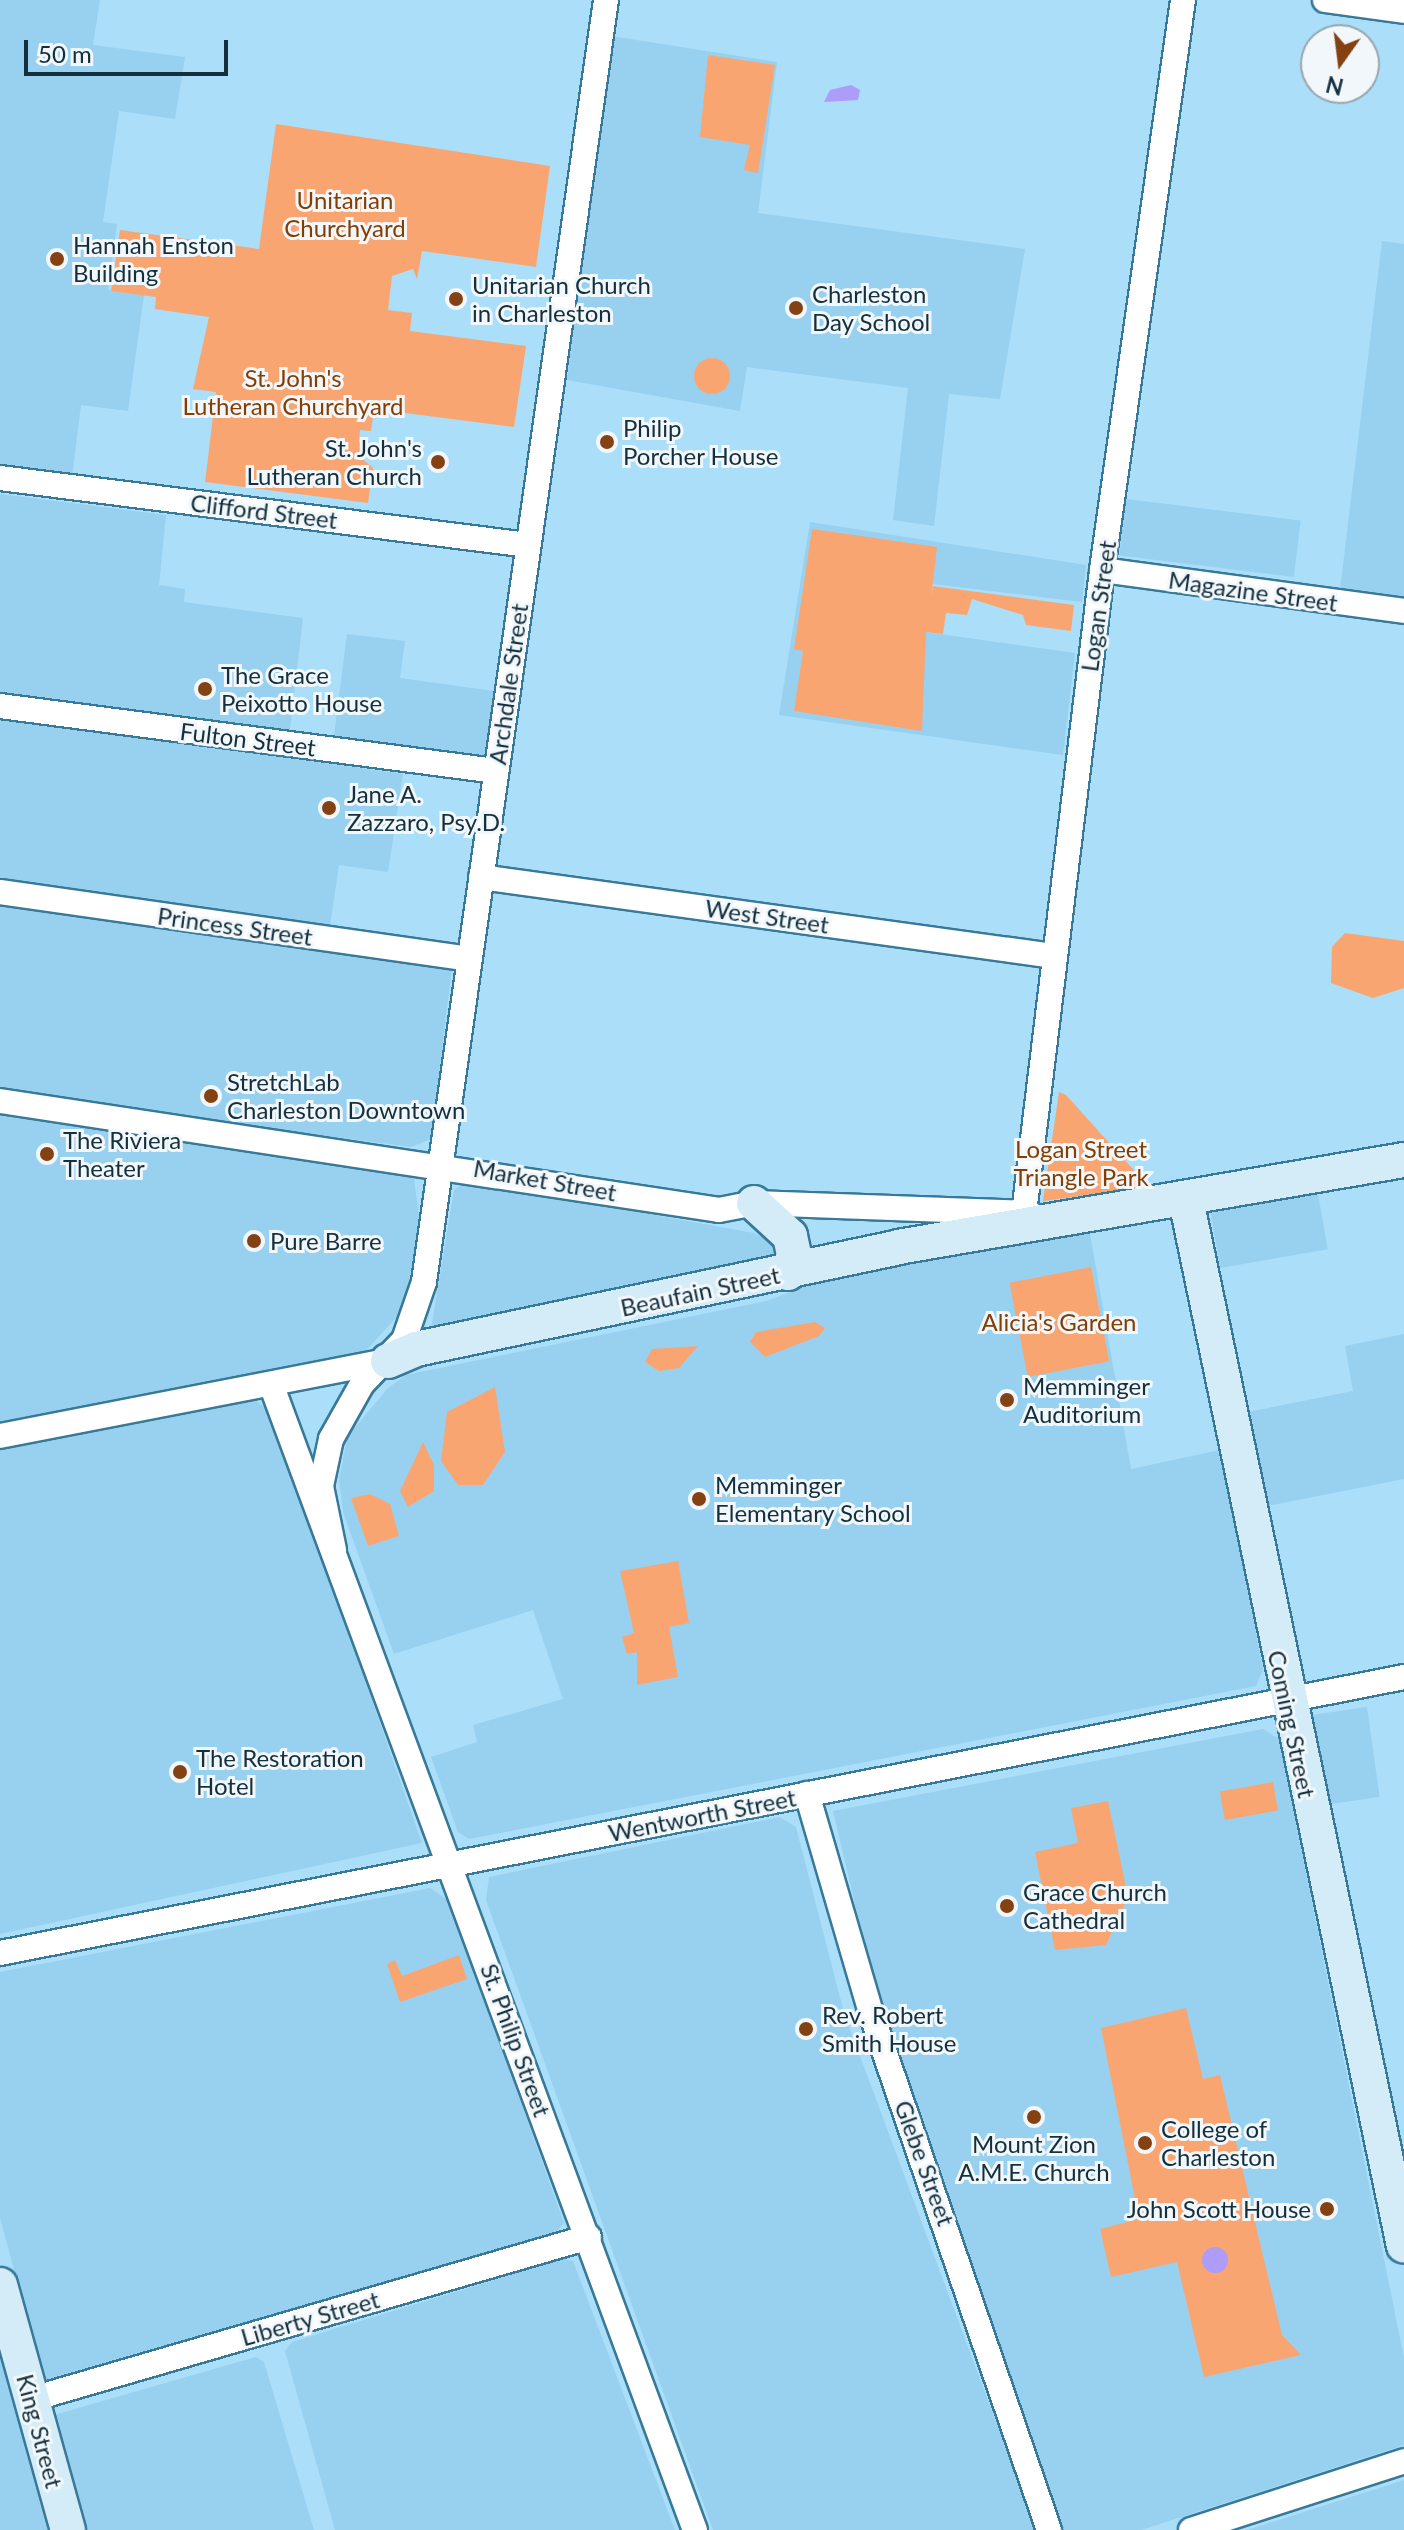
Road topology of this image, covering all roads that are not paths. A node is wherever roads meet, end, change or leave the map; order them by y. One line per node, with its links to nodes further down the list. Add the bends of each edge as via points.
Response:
1 (606, 0): 6 (street, Archdale Street)
2 (1183, 0): 7 (street, Logan Street)
3 (1325, 0): 4 (street)
4 (1404, 11)
5 (0, 478): 6 (street, Clifford Street)
6 (528, 545): 10 (street, Archdale Street)
7 (1102, 570): 8 (street, Magazine Street); 13 (street, Logan Street)
8 (1404, 611)
9 (0, 706): 10 (street, Fulton Street)
10 (496, 771): 11 (street, Archdale Street)
11 (481, 877): 13 (street, West Street); 14 (street, Archdale Street)
12 (0, 892): 14 (street, Princess Street)
13 (1053, 956): 20 (street, Logan Street)
14 (469, 959): 17 (street, Archdale Street)
15 (0, 1101): 17 (street, Market Street)
16 (1404, 1160): 18 (street, Beaufain Street)
17 (441, 1163): 19 (street, Market Street, via 719,1210); 23 (street, Archdale Street, via 420,1302)
18 (1186, 1200): 21 (street, Beaufain Street); 28 (street, Coming Street)
19 (754, 1203): 20 (street, Market Street); 22 (street, via 790,1236 794,1255)
20 (1024, 1213): 21 (street, Market Street)
21 (1092, 1215): 22 (street, Beaufain Street)
22 (788, 1273): 23 (street, Beaufain Street, via 416,1349)
23 (388, 1361): 24 (street, Beaufain Street); 26 (street, St. Philip Street, via 344,1412 324,1462)
24 (271, 1384): 25 (street, Beaufain Street); 26 (street, St. Philip Street)
25 (0, 1436)
26 (334, 1550): 30 (street, St. Philip Street)
27 (1404, 1677): 28 (street, Wentworth Street)
28 (1286, 1699): 29 (street, Wentworth Street); 32 (street, Coming Street)
29 (807, 1794): 30 (street, Wentworth Street); 40 (street, Glebe Street, via 871,2013)
30 (452, 1864): 31 (street, Wentworth Street); 33 (street, St. Philip Street)
31 (0, 1953)
32 (1400, 2204): 34 (street, Coming Street)
33 (589, 2237): 36 (street, Liberty Street); 39 (street, St. Philip Street)
34 (1404, 2246)
35 (0, 2285): 36 (street, King Street)
36 (32, 2399): 38 (street, King Street)
37 (1404, 2461): 41 (street)
38 (68, 2530)
39 (695, 2530)
40 (1049, 2530)
41 (1191, 2530)

